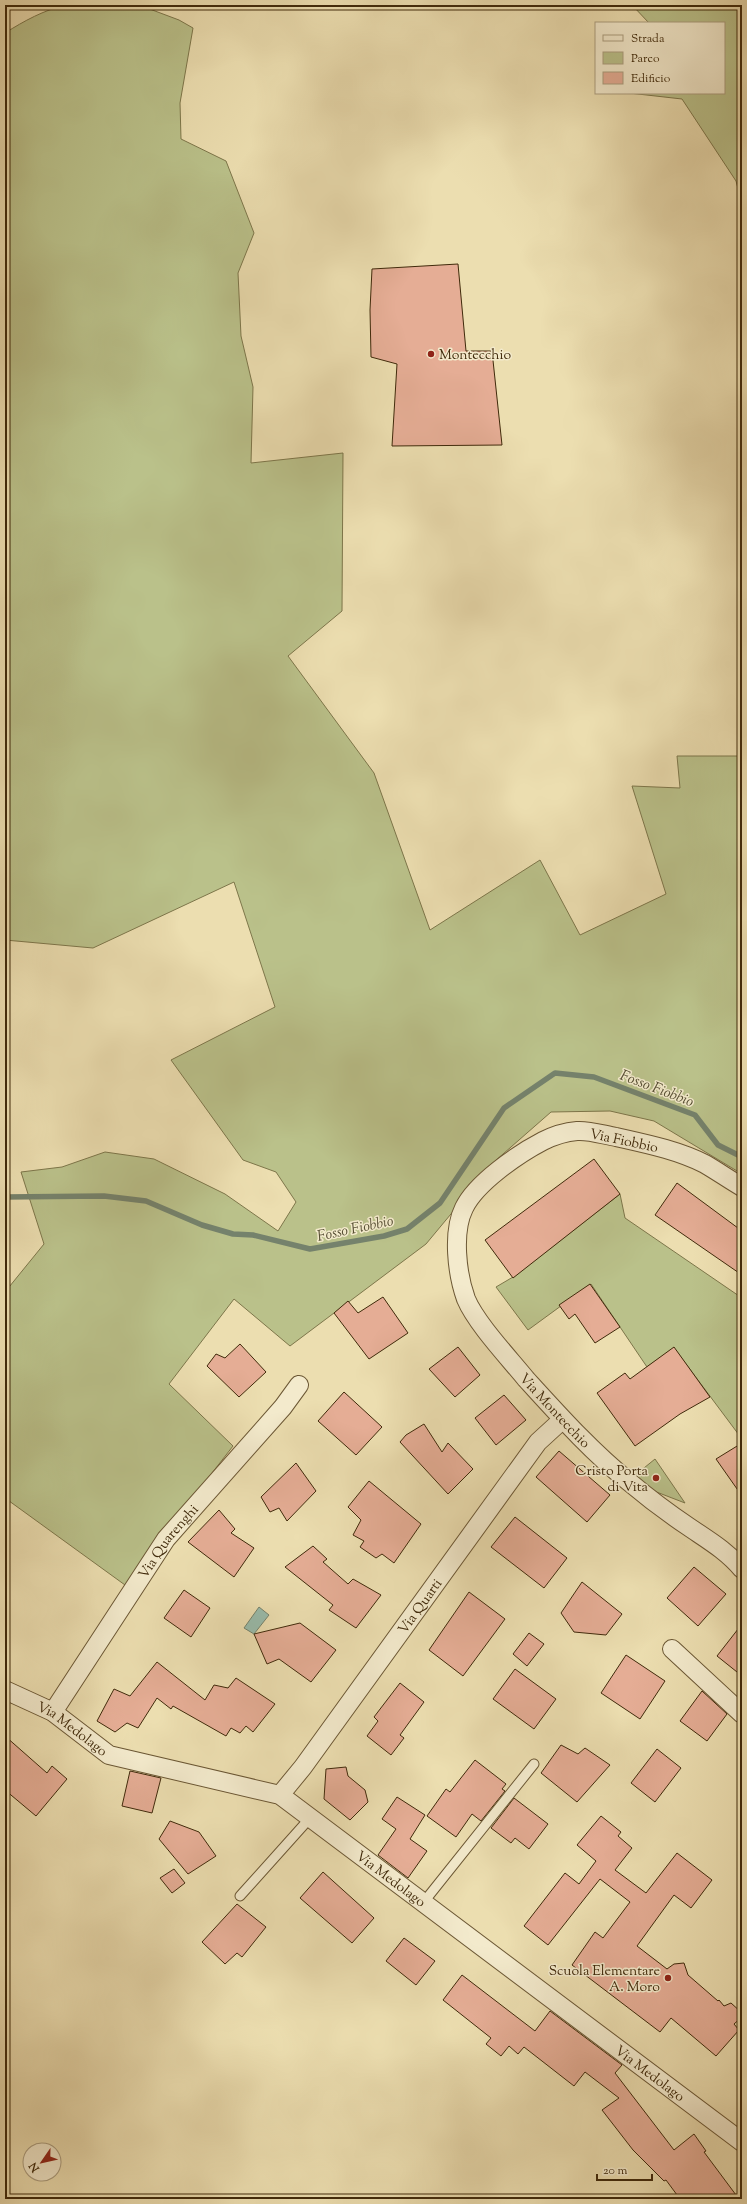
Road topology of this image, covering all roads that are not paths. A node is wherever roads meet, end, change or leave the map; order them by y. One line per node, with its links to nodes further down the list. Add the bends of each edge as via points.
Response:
1 (742, 1187): 2 (street, Via Fiobbio, via 705,1164 674,1150 578,1131 552,1136 537,1144 494,1174)
2 (470, 1198): 4 (street, Via Montecchio, via 463,1210 457,1244 458,1271 467,1300 490,1336)
3 (300, 1384): 8 (street, Via Quarenghi, via 283,1407 166,1539)
4 (562, 1420): 5 (street, Via Montecchio, via 591,1450 628,1481 677,1519 709,1539); 11 (street, Via Quarti, via 538,1442 453,1562)
5 (742, 1569)
6 (672, 1649): 9 (street)
7 (5, 1690): 8 (street, Via Medolago)
8 (53, 1712): 11 (street, Via Medolago, via 109,1755)
9 (742, 1714)
10 (534, 1764): 14 (lane)
11 (280, 1795): 12 (street, Via Medolago)
12 (310, 1818): 13 (lane); 14 (street, Via Medolago)
13 (240, 1896)
14 (423, 1903): 15 (street, Via Medolago)
15 (742, 2142)

